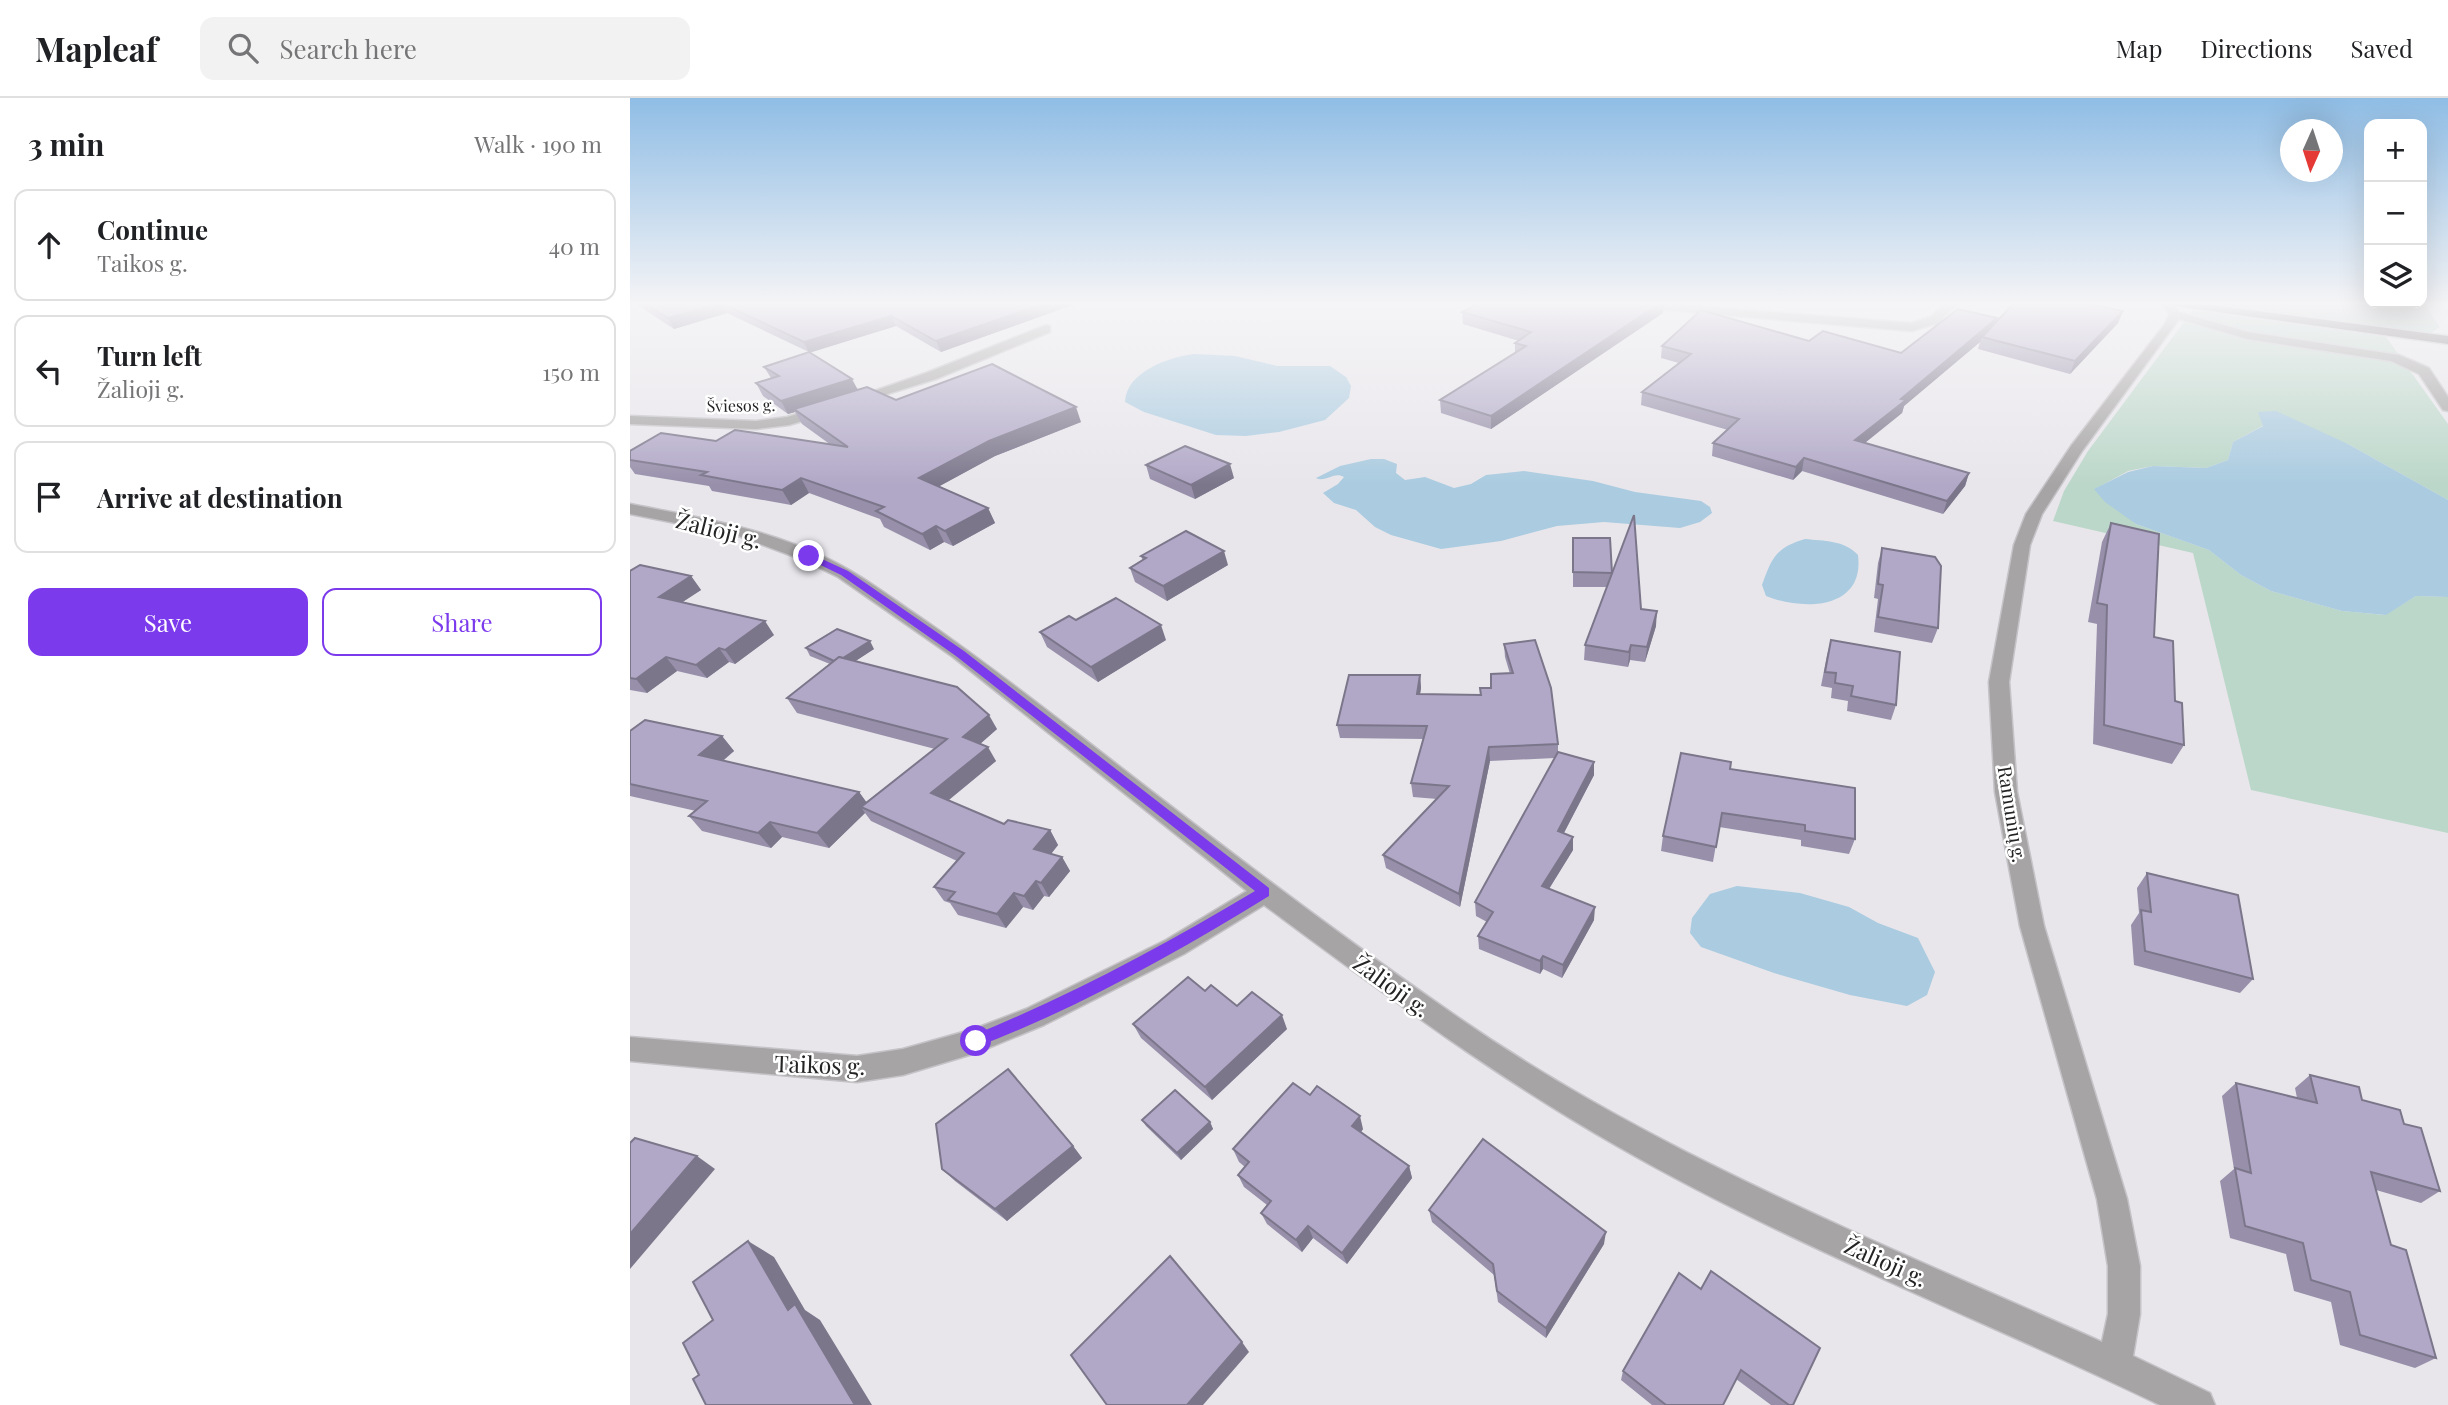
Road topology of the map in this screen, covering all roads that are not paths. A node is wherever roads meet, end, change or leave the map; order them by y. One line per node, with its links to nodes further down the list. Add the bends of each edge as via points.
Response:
1 (962, 363): 5 (street, Šviesos g., via 789,421 756,425)
2 (2142, 363): 9 (street, Ramunių g., via 2076,449 2034,514 2022,545 1999,682 2006,792 2032,926 2112,1199 2124,1266 2124,1314)
3 (2406, 363): 4 (street, via 2424,371)
4 (2448, 407)
5 (630, 420)
6 (630, 509): 7 (street, Žalioji g., via 740,531 844,573 960,653)
7 (1265, 892): 8 (street, Taikos g., via 1175,947 1035,1017 976,1041 903,1062 857,1069); 9 (street, Žalioji g., via 1480,1049 1637,1143 1754,1201)
8 (630, 1048)
9 (2115, 1364): 10 (street, Žalioji g.)
10 (2198, 1405)

